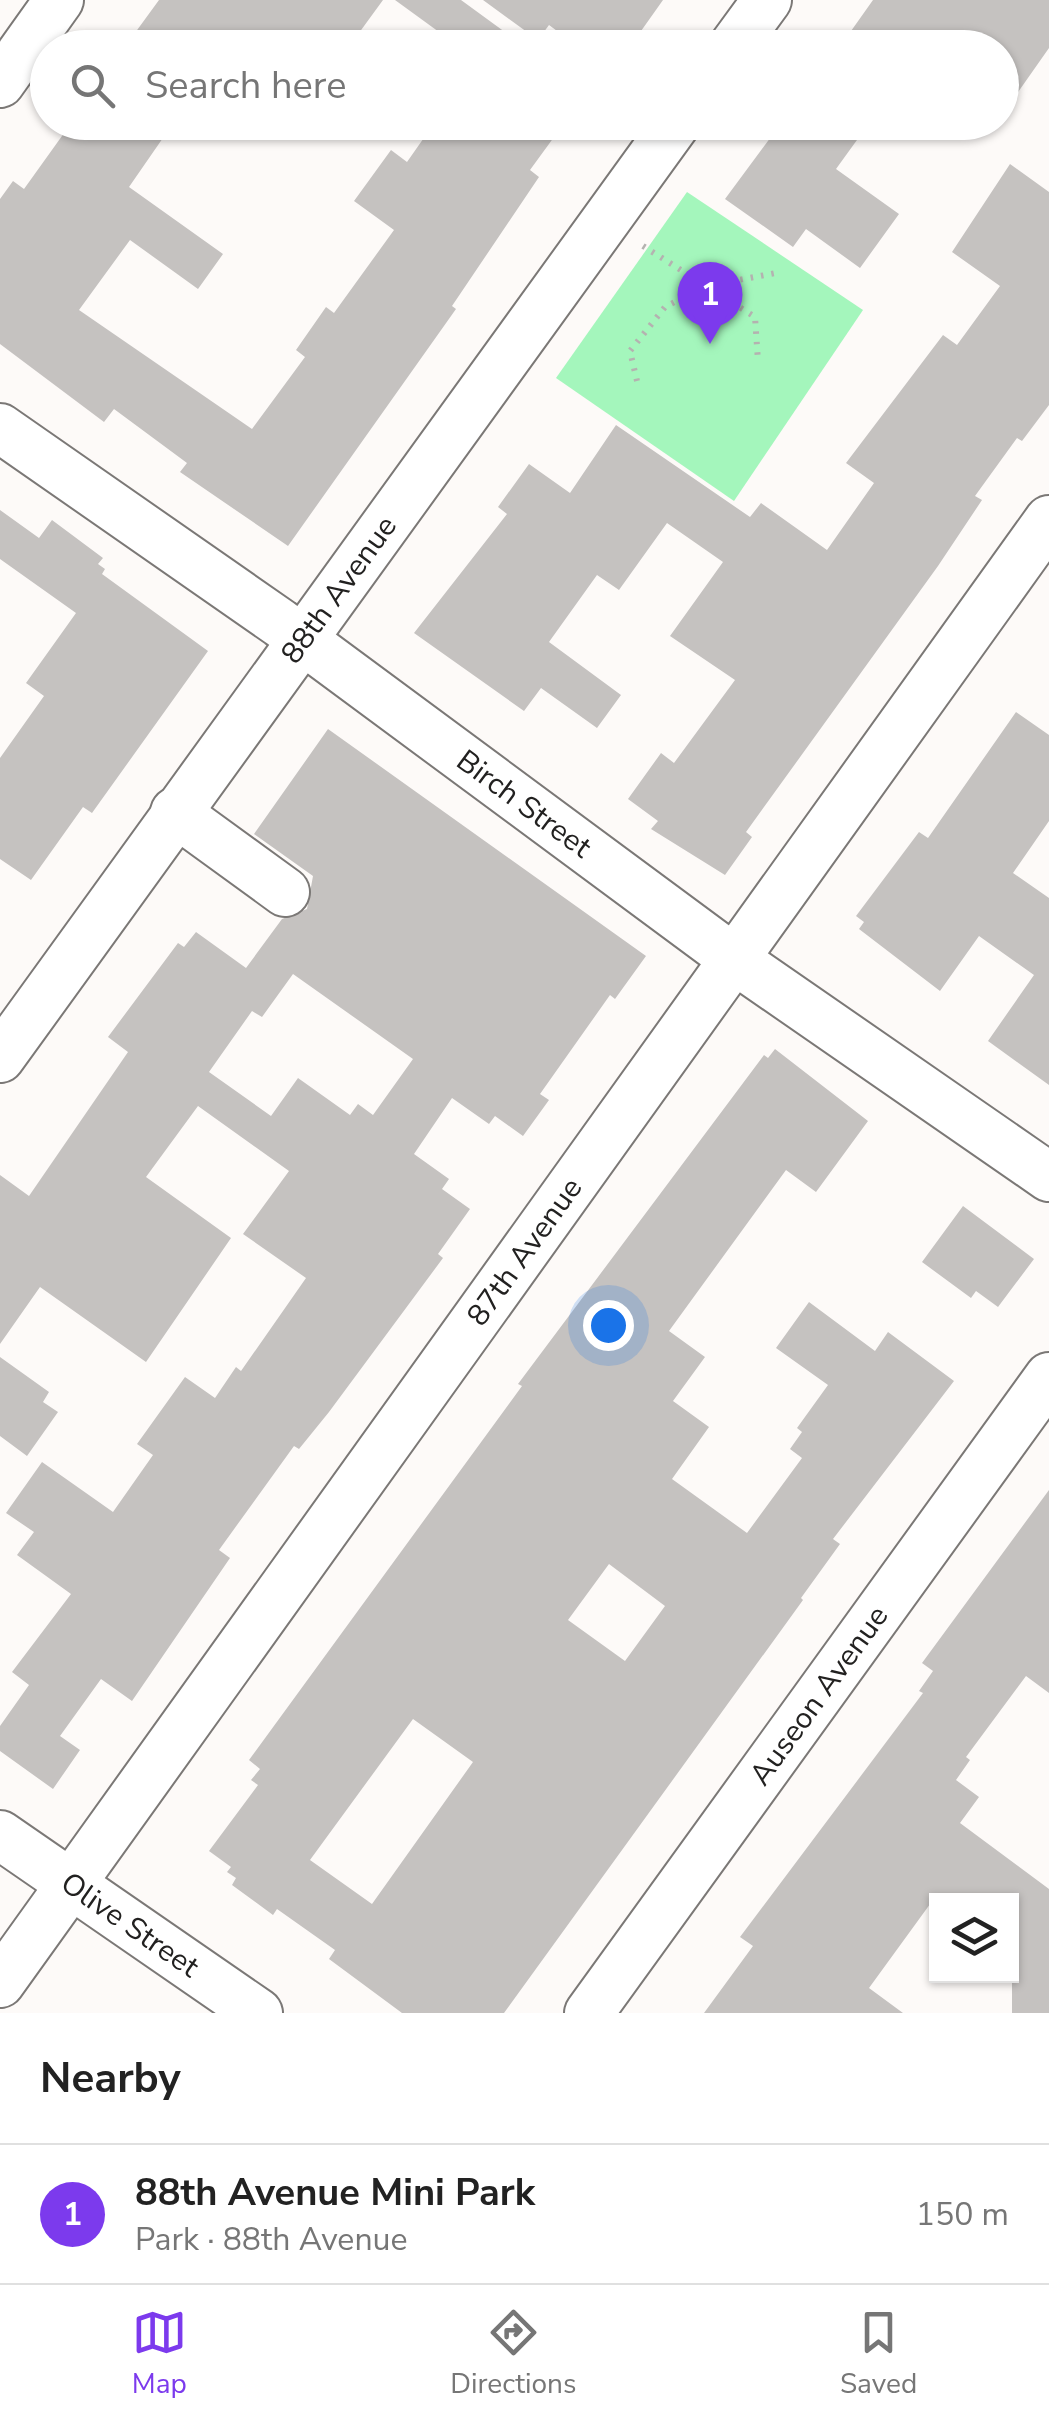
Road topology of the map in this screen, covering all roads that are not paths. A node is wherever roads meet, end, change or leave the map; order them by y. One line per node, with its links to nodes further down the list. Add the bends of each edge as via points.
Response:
1 (59, 0): 3 (street)
2 (767, 0): 4 (street)
3 (38, 30)
4 (745, 30)
5 (30, 41): 6 (street)
6 (0, 83)
7 (664, 140): 10 (street, 88th Avenue)
8 (0, 428): 10 (street, Birch Street)
9 (1049, 520): 13 (street, 87th Avenue)
10 (300, 639): 11 (street, 88th Avenue); 13 (street, Birch Street)
11 (175, 812): 12 (street); 14 (street, 88th Avenue)
12 (284, 892)
13 (734, 959): 15 (street, Birch Street); 18 (street, 87th Avenue)
14 (0, 1058)
15 (1049, 1177)
16 (1049, 1378): 21 (street, Auseon Avenue)
17 (0, 1835): 18 (street, Olive Street)
18 (69, 1883): 19 (street, 87th Avenue); 20 (street, Olive Street)
19 (0, 1983)
20 (258, 2013)
21 (589, 2013)

